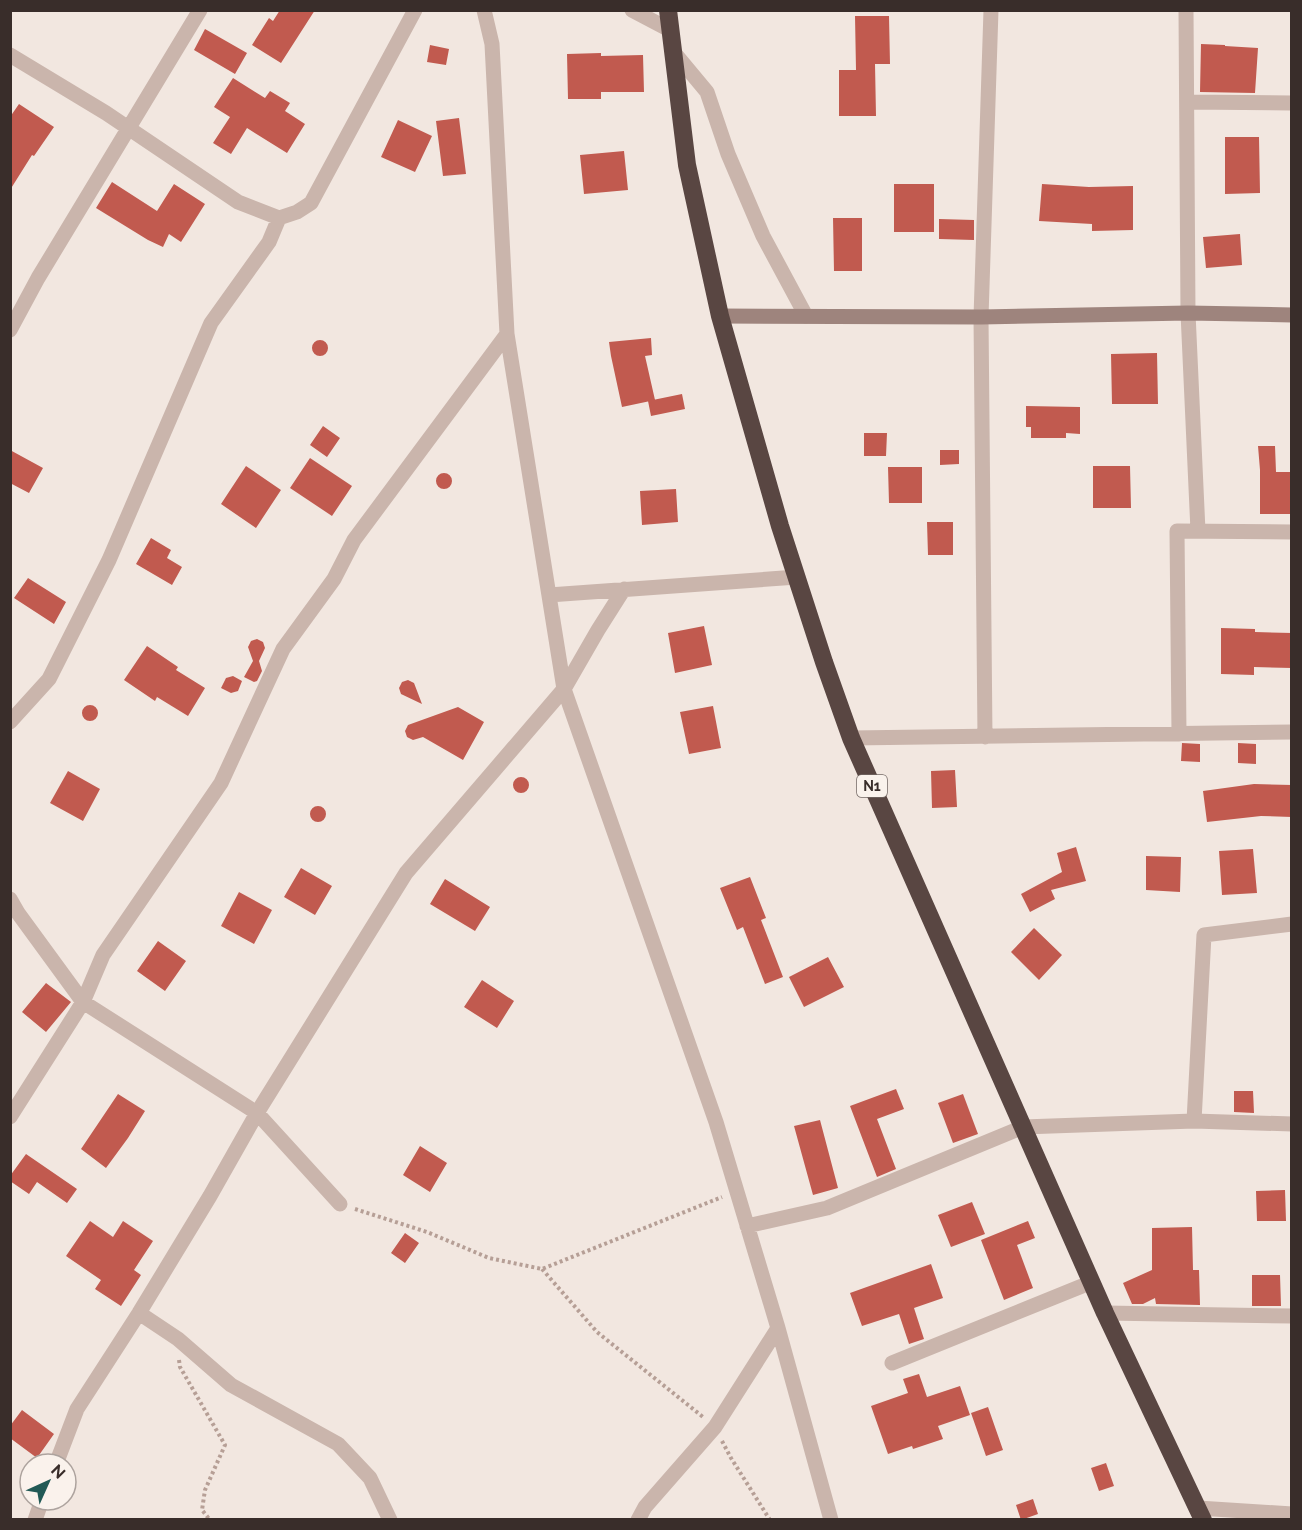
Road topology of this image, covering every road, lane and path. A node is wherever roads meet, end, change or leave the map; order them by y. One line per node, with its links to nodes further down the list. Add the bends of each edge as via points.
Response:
1 (200, 10): 13 (street)
2 (415, 10): 14 (street, via 311,202)
3 (484, 10): 21 (street, via 492,44)
4 (632, 10): 8 (street)
5 (668, 10): 8 (highway, N1)
6 (991, 10): 19 (street)
7 (1186, 10): 11 (street)
8 (670, 30): 9 (highway, N1)
9 (672, 50): 17 (highway, N1, via 687,165); 18 (street, via 707,92 763,236)
10 (10, 55): 13 (street)
11 (1187, 102): 12 (street); 15 (street)
12 (1292, 103)
13 (129, 129): 14 (street, via 238,202); 20 (street)
14 (279, 218): 28 (street, via 269,242 211,323 108,560 50,679)
15 (1188, 313): 16 (street); 19 (street); 22 (street)
16 (1292, 315)
17 (720, 316): 18 (street); 24 (highway, N1)
18 (806, 316): 19 (street)
19 (981, 317): 31 (street)
20 (10, 330)
21 (507, 334): 26 (street); 35 (street, via 354,540 334,579 283,649 221,783 103,955)
22 (1198, 531): 23 (street); 30 (street, via 1177,531)
23 (1292, 532)
24 (797, 577): 25 (street); 32 (highway, N1)
25 (624, 589): 26 (street); 27 (street)
26 (549, 595): 27 (street)
27 (564, 689): 36 (street, via 406,873); 41 (street)
28 (10, 722)
29 (1292, 732): 30 (street)
30 (1179, 734): 31 (street)
31 (985, 737): 32 (street)
32 (851, 738): 40 (highway, N1)
33 (10, 899): 35 (street)
34 (1292, 924): 38 (street, via 1204,935)
35 (83, 1002): 36 (street); 37 (street)
36 (257, 1113): 42 (street); 46 (street)
37 (10, 1117)
38 (1194, 1121): 39 (street); 40 (street)
39 (1292, 1124)
40 (1023, 1127): 43 (street, via 827,1208); 45 (highway, N1)
41 (737, 1191): 43 (street); 44 (path)
42 (340, 1204): 44 (path, via 427,1232 489,1258)
43 (747, 1226): 49 (street)
44 (542, 1269): 52 (path, via 597,1332)
45 (1092, 1282): 47 (highway, N1); 51 (street)
46 (139, 1313): 50 (street); 53 (street, via 77,1409)
47 (1105, 1313): 48 (street); 54 (highway, N1)
48 (1292, 1316)
49 (778, 1328): 52 (street); 60 (street)
50 (178, 1339): 56 (path, via 180,1367 225,1444 205,1490 202,1510); 57 (street, via 231,1385 338,1444 370,1478)
51 (892, 1363)
52 (715, 1427): 58 (street); 59 (path)
53 (61, 1452)
54 (1200, 1514): 55 (street)
55 (1292, 1514)
56 (210, 1520)
57 (390, 1520)
58 (638, 1520)
59 (770, 1520)
60 (831, 1520)

